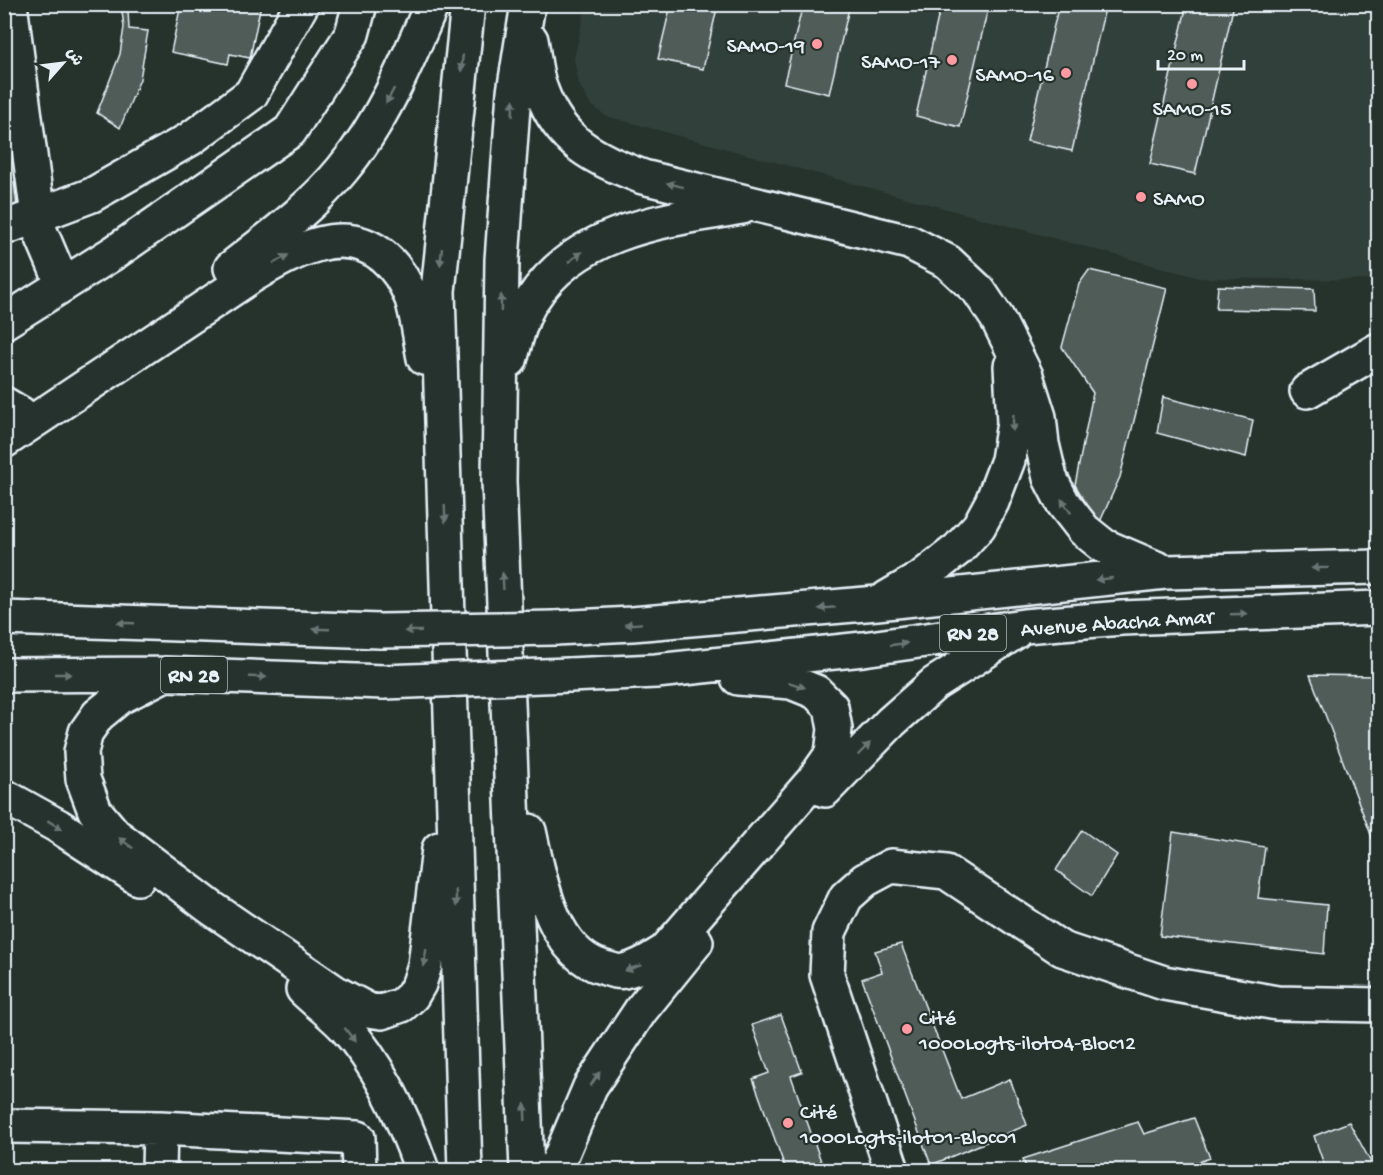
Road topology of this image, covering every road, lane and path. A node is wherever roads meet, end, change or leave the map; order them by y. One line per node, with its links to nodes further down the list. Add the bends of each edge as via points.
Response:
1 (10, 4): 8 (main road)
2 (302, 4): 8 (main road, via 251,94 190,139 102,190)
3 (360, 4): 10 (main road, via 352,34 290,131)
4 (432, 4): 16 (main road, one-way to 16, via 370,133 306,206 188,302)
5 (468, 4): 17 (main road, one-way to 17, via 438,291)
6 (527, 9): 7 (main road, one-way to 6, via 643,177 604,162 576,144 553,119 540,88); 15 (main road, one-way to 6, via 502,260 514,92)
7 (752, 205): 12 (main road, via 909,242 948,262 979,291); 15 (main road, one-way to 7, via 530,302 545,281 591,244 666,219)
8 (38, 216): 9 (main road); 10 (main road, via 40,231)
9 (4, 228)
10 (63, 285): 11 (main road)
11 (4, 322)
12 (1010, 344): 19 (main road, one-way to 12, via 1104,546 1084,530 1063,503 1050,478 1029,386); 20 (main road, one-way to 20, via 1014,423 1008,460 992,502 979,526 958,549 921,578)
13 (1378, 350): 14 (main road)
14 (1307, 391)
15 (499, 397): 28 (main road, one-way to 15)
16 (9, 421): 17 (main road, one-way to 17, via 288,255 337,240 357,242 377,251 404,281 416,315)
17 (444, 472): 27 (main road, one-way to 27)
18 (1378, 567): 19 (main road, one-way to 19)
19 (1165, 572): 20 (main road, one-way to 20)
20 (877, 603): 22 (main road, one-way to 22, bridge, via 632,624 380,632)
21 (1378, 608): 23 (main road, Avenue Abacha Amar / RN 28, one-way to 21, via 1122,618)
22 (4, 618)
23 (1024, 626): 24 (main road, Avenue Abacha Amar / RN 28, one-way to 23, via 863,649); 38 (main road, one-way to 23, via 590,1087 641,1010 830,785 934,684)
24 (656, 671): 25 (main road, Avenue Abacha Amar / RN 28, one-way to 24, bridge, via 384,682); 28 (main road, one-way to 28, via 791,682 816,692 831,707 836,729 832,754 813,781 665,951 645,964 622,972 593,964 575,951 560,932 541,886)
25 (165, 674): 26 (main road, RN 28, one-way to 25); 27 (main road, one-way to 25, via 425,965 412,996 393,1010 368,1010 336,993 210,907 115,835 95,811 83,779 81,752 86,732 98,715 120,697)
26 (4, 675)
27 (452, 734): 36 (main road, one-way to 36)
28 (511, 747): 37 (main road, one-way to 28)
29 (4, 796): 35 (main road, one-way to 35, via 58,826 296,983 345,1027 379,1074 409,1133)
30 (1378, 1005): 39 (main road, via 1277,1003 1164,983 1062,949 946,872 891,866 865,880 846,897 829,932 826,975)
31 (4, 1126): 32 (main road)
32 (160, 1128): 33 (main road); 34 (main road, via 358,1138)
33 (159, 1170)
34 (359, 1170)
35 (422, 1170)
36 (465, 1170)
37 (527, 1170)
38 (555, 1170)
39 (892, 1170)

